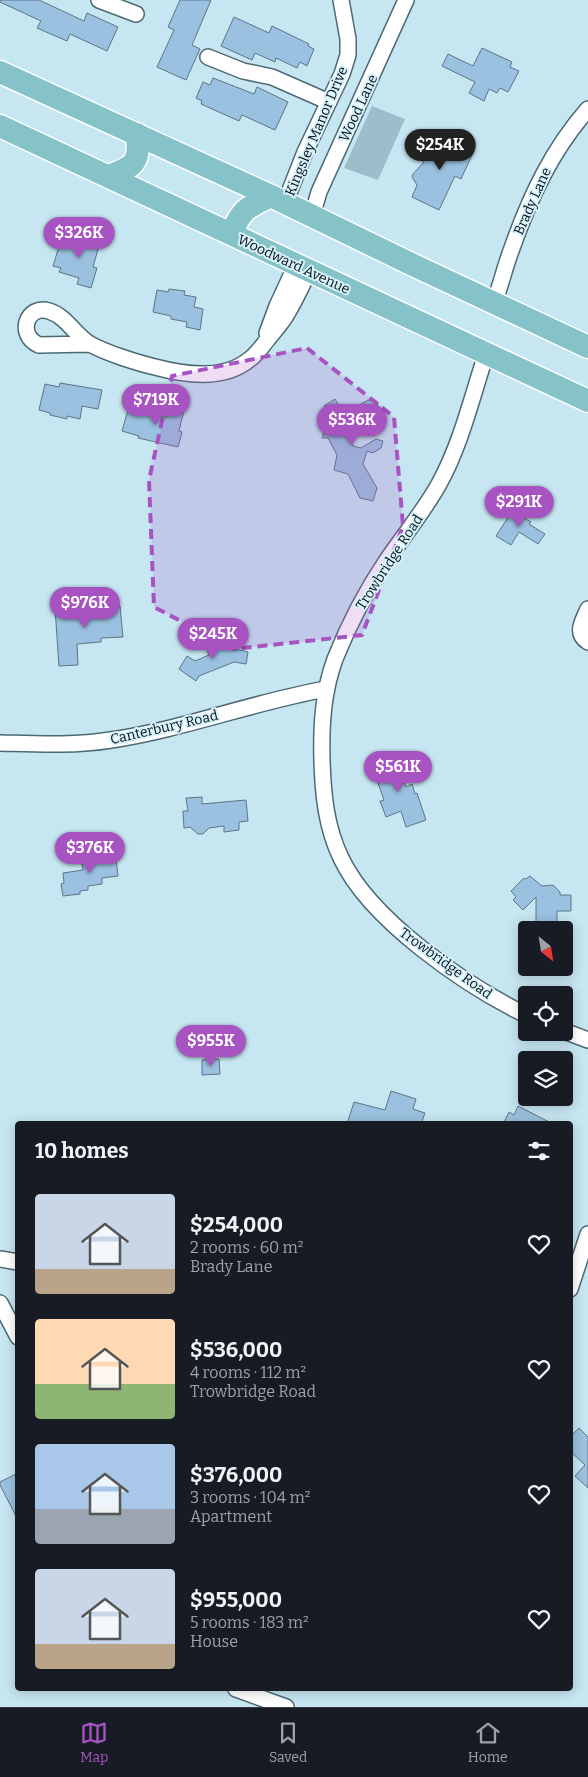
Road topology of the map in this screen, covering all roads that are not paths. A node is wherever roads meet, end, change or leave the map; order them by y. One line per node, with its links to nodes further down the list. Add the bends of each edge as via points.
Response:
1 (99, 0): 4 (street)
2 (341, 0): 7 (street, Kingsley Manor Drive, via 348,55)
3 (406, 0): 13 (street, Wood Lane, via 319,192)
4 (136, 14)
5 (208, 57): 7 (street, via 243,71 272,76)
6 (0, 72): 10 (main road)
7 (330, 102): 12 (street, Kingsley Manor Drive)
8 (588, 109): 16 (street, Brady Lane, via 569,131 542,176 511,250)
9 (0, 126): 11 (main road, Woodward Avenue)
10 (137, 134): 11 (main road, via 139,152 131,167); 12 (main road)
11 (109, 176): 14 (main road, Woodward Avenue)
12 (278, 200): 13 (main road); 14 (main road, via 245,209)
13 (312, 216): 16 (main road)
14 (231, 234): 15 (main road, Woodward Avenue)
15 (302, 268): 17 (street, via 277,306 262,346 250,360 238,367 220,372 184,373 152,366); 19 (main road, Woodward Avenue)
16 (494, 303): 18 (main road)
17 (90, 344)
18 (588, 347)
19 (486, 354): 20 (main road, Woodward Avenue); 23 (street, Trowbridge Road, via 443,475 365,596 341,646)
20 (588, 401)
21 (588, 609): 22 (street, via 580,629)
22 (588, 642)
23 (326, 689): 24 (street, Canterbury Road, via 111,740 63,744); 25 (street, Trowbridge Road, via 322,751 325,806 334,842 348,872 366,897 415,942 466,981)
24 (0, 743)
25 (518, 1011)
26 (573, 1034): 27 (street)
27 (588, 1040)
28 (588, 1234): 31 (street)
29 (0, 1259): 30 (street)
30 (15, 1262)
31 (573, 1280)
32 (0, 1303): 33 (street)
33 (15, 1331)
34 (242, 1691): 35 (street)
35 (286, 1707)

